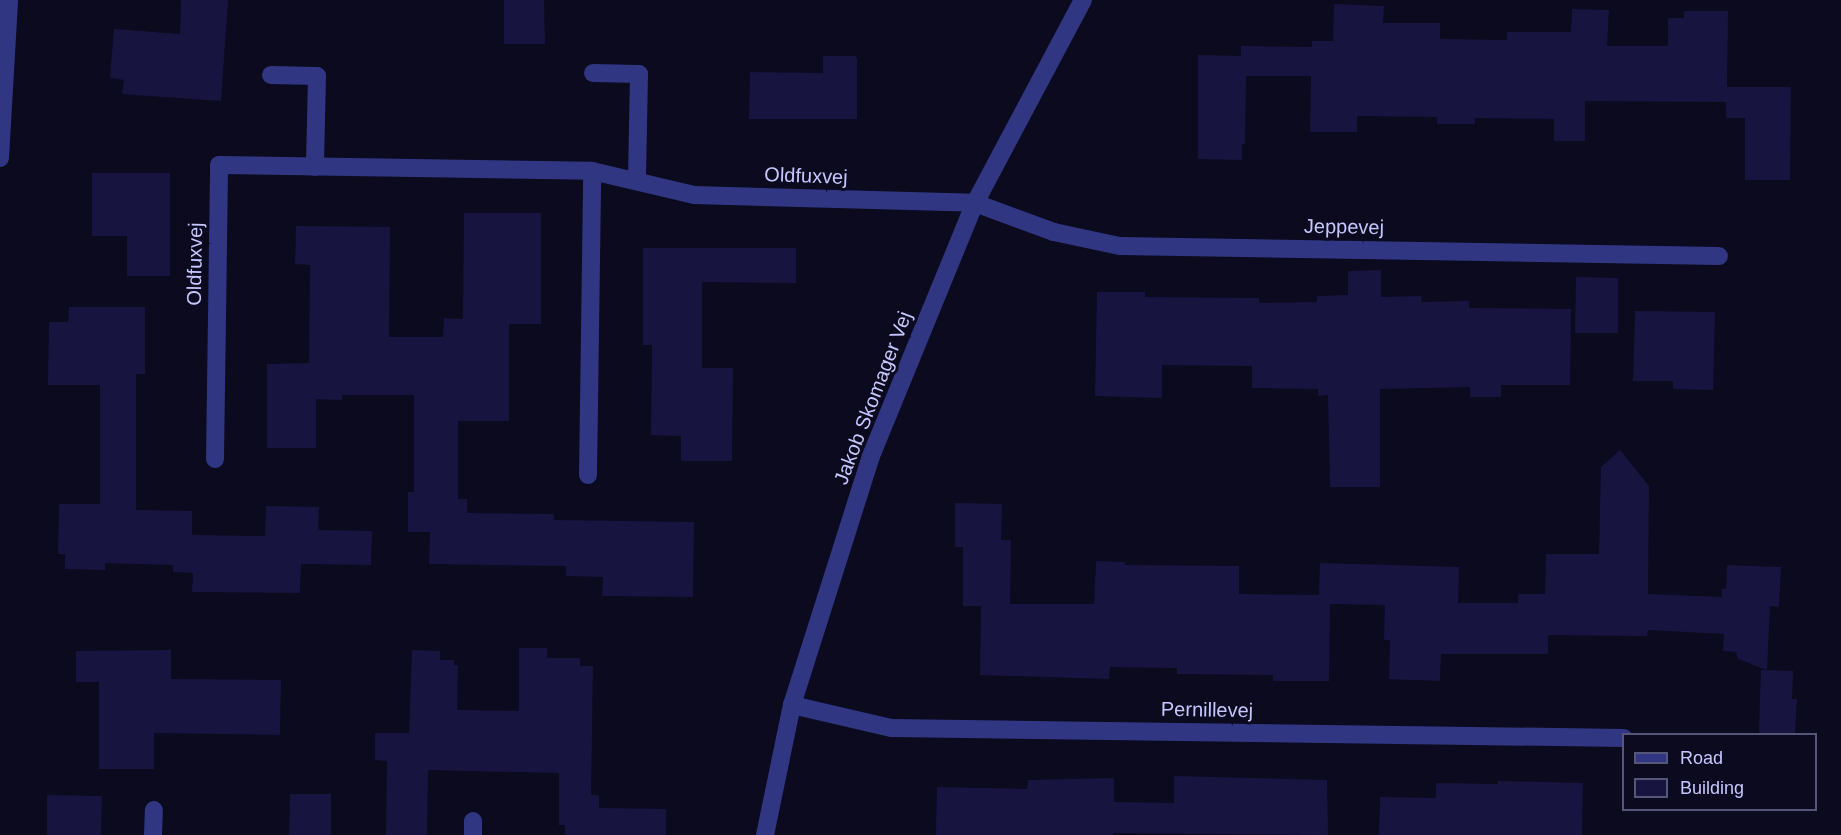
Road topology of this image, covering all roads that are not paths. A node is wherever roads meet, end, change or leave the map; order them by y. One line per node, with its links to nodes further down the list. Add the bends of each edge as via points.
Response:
1 (9, 0): 5 (street)
2 (1083, 0): 9 (street, Jakob Skomager Vej)
3 (593, 73): 8 (street, via 639,74)
4 (271, 75): 6 (street, via 317,76)
5 (0, 158)
6 (315, 167): 7 (street, Oldfuxvej); 11 (street, Oldfuxvej, via 219,165)
7 (592, 171): 8 (street, Oldfuxvej); 12 (street)
8 (637, 181): 9 (street, Oldfuxvej, via 694,195)
9 (975, 203): 10 (street, Jeppevej, via 1054,232 1120,246); 13 (street, Jakob Skomager Vej, via 872,456)
10 (1719, 256)
11 (215, 459)
12 (588, 475)
13 (792, 705): 14 (street, Pernillevej, via 892,728); 17 (street, Jakob Skomager Vej)
14 (1622, 738)
15 (154, 810): 16 (street)
16 (153, 835)
17 (765, 835)

